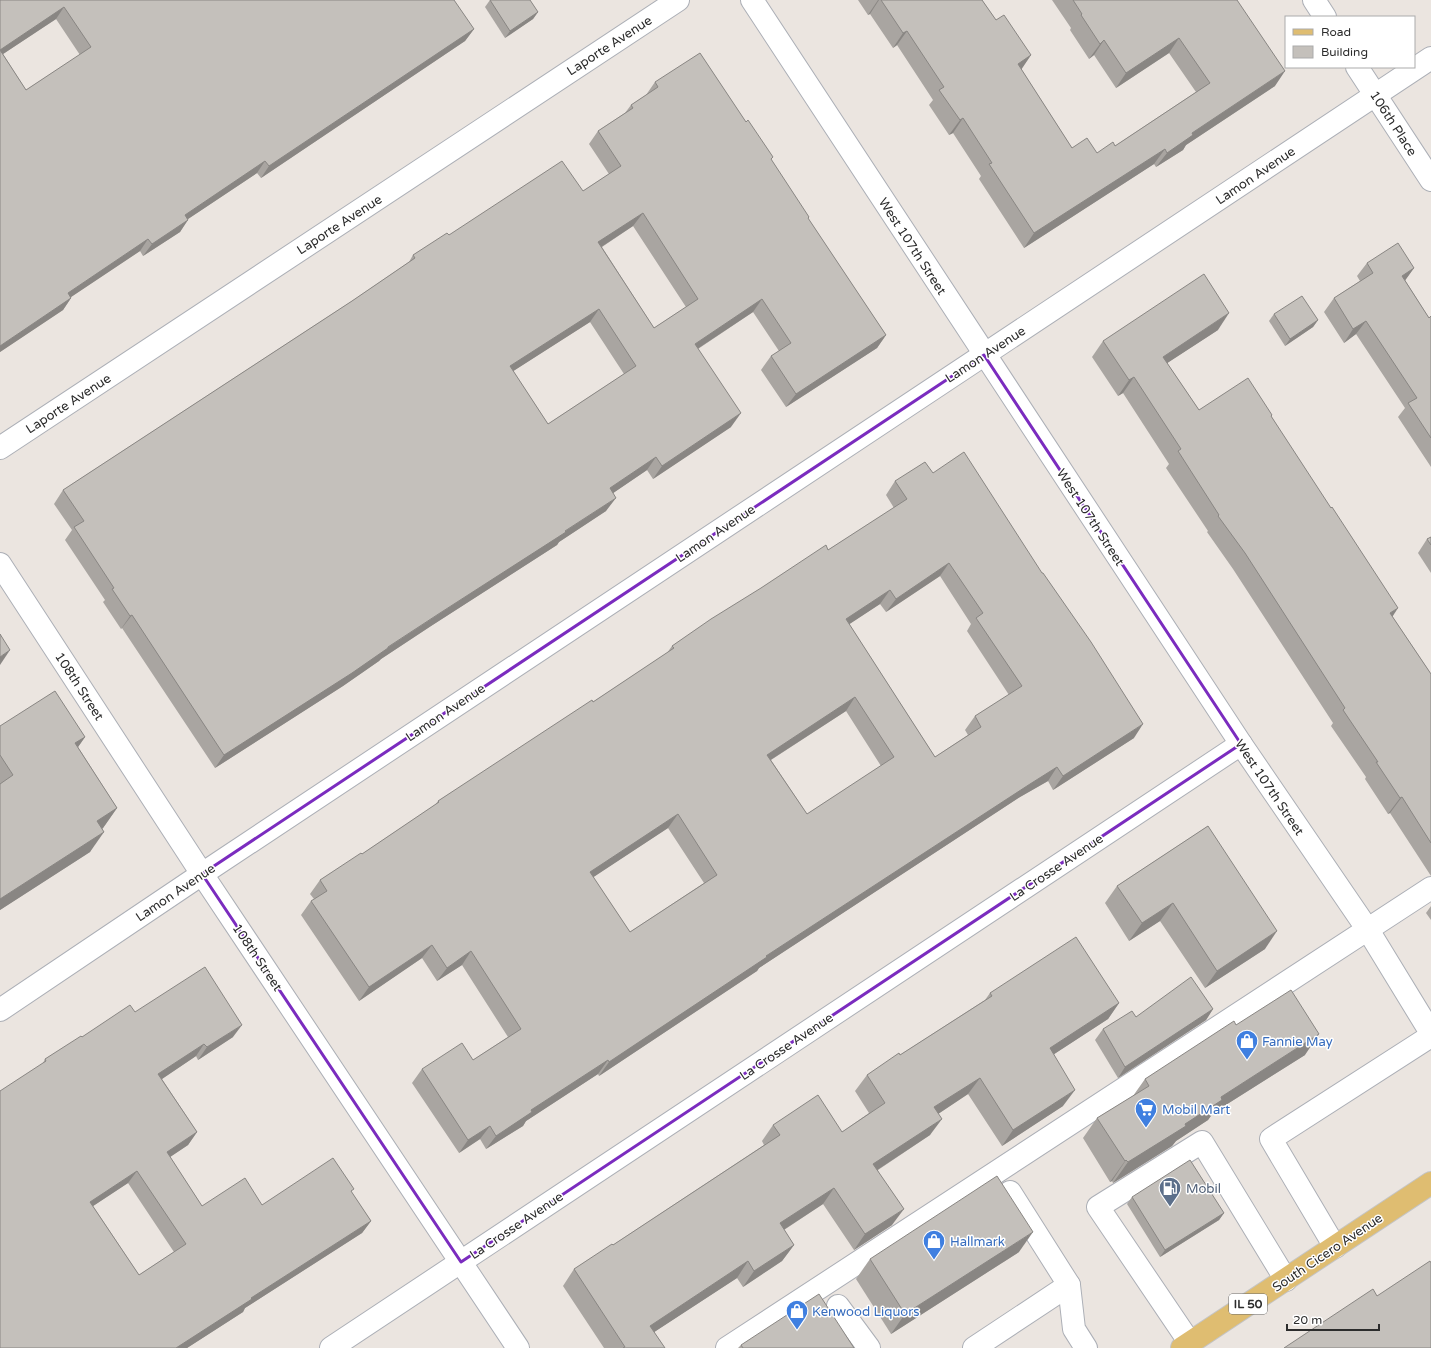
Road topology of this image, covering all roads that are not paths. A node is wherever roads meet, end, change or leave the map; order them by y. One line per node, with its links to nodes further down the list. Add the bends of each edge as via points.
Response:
1 (678, 0): 10 (street, Laporte Avenue)
2 (752, 0): 9 (street, West 107th Street)
3 (1314, 0): 4 (street)
4 (1324, 16)
5 (1431, 58): 7 (street, Lamon Avenue)
6 (1359, 68): 7 (street, 106th Place)
7 (1376, 95): 8 (street, 106th Place); 9 (street, Lamon Avenue)
8 (1431, 180)
9 (984, 355): 12 (street, West 107th Street); 13 (street, Lamon Avenue)
10 (0, 448)
11 (0, 564): 13 (street, 108th Street)
12 (1241, 744): 15 (street, West 107th Street); 21 (street, La Crosse Avenue)
13 (202, 874): 16 (street, Lamon Avenue); 21 (street, 108th Street)
14 (1431, 888): 15 (street)
15 (1368, 930): 17 (street, West 107th Street); 28 (street)
16 (0, 1010)
17 (1431, 1034): 20 (street, via 1271,1139)
18 (1431, 1183): 20 (main road, South Cicero Avenue / IL 50)
19 (1010, 1192): 23 (street)
20 (1335, 1247): 22 (main road, South Cicero Avenue / IL 50)
21 (461, 1262): 26 (street, La Crosse Avenue); 27 (street, 108th Street)
22 (1286, 1280): 25 (main road, South Cicero Avenue / IL 50); 25 (street, via 1202,1142 1098,1207)
23 (1069, 1286): 30 (street); 31 (street, via 1074,1329)
24 (838, 1306): 29 (street)
25 (1186, 1346)
26 (331, 1348)
27 (518, 1348)
28 (727, 1348)
29 (868, 1348)
30 (974, 1348)
31 (1086, 1348)

